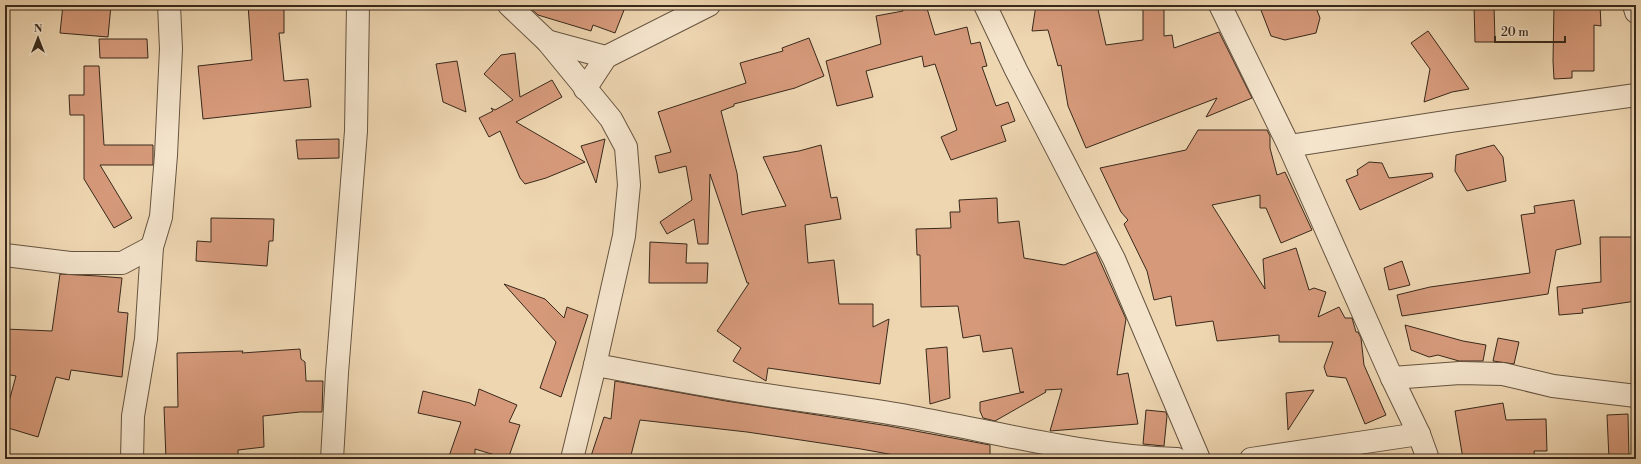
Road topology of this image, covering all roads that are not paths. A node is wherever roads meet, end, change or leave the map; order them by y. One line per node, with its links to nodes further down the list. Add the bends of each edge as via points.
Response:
1 (169, 5): 14 (street, via 171,49 162,216)
2 (358, 5): 21 (street, via 356,131)
3 (509, 5): 9 (street)
4 (709, 5): 10 (street)
5 (985, 5): 24 (street, via 1114,259)
6 (1220, 5): 13 (street)
7 (1634, 5): 8 (street)
8 (1636, 12)
9 (547, 41): 10 (street); 11 (street)
10 (606, 57): 11 (street)
11 (585, 89): 16 (street, via 612,119 626,147 629,185 624,236)
12 (1636, 95): 13 (street)
13 (1289, 146): 17 (street)
14 (152, 247): 15 (street, via 122,264 70,263); 20 (street, via 146,338 133,416)
15 (5, 255)
16 (595, 366): 22 (street); 23 (street, via 911,417 1086,449 1146,458)
17 (1392, 378): 18 (street, via 1460,373 1503,374 1553,386); 19 (street)
18 (1636, 396)
19 (1419, 434): 25 (street); 26 (street)
20 (132, 459)
21 (332, 459)
22 (572, 459)
23 (1177, 459)
24 (1200, 459)
25 (1251, 459)
26 (1428, 459)

